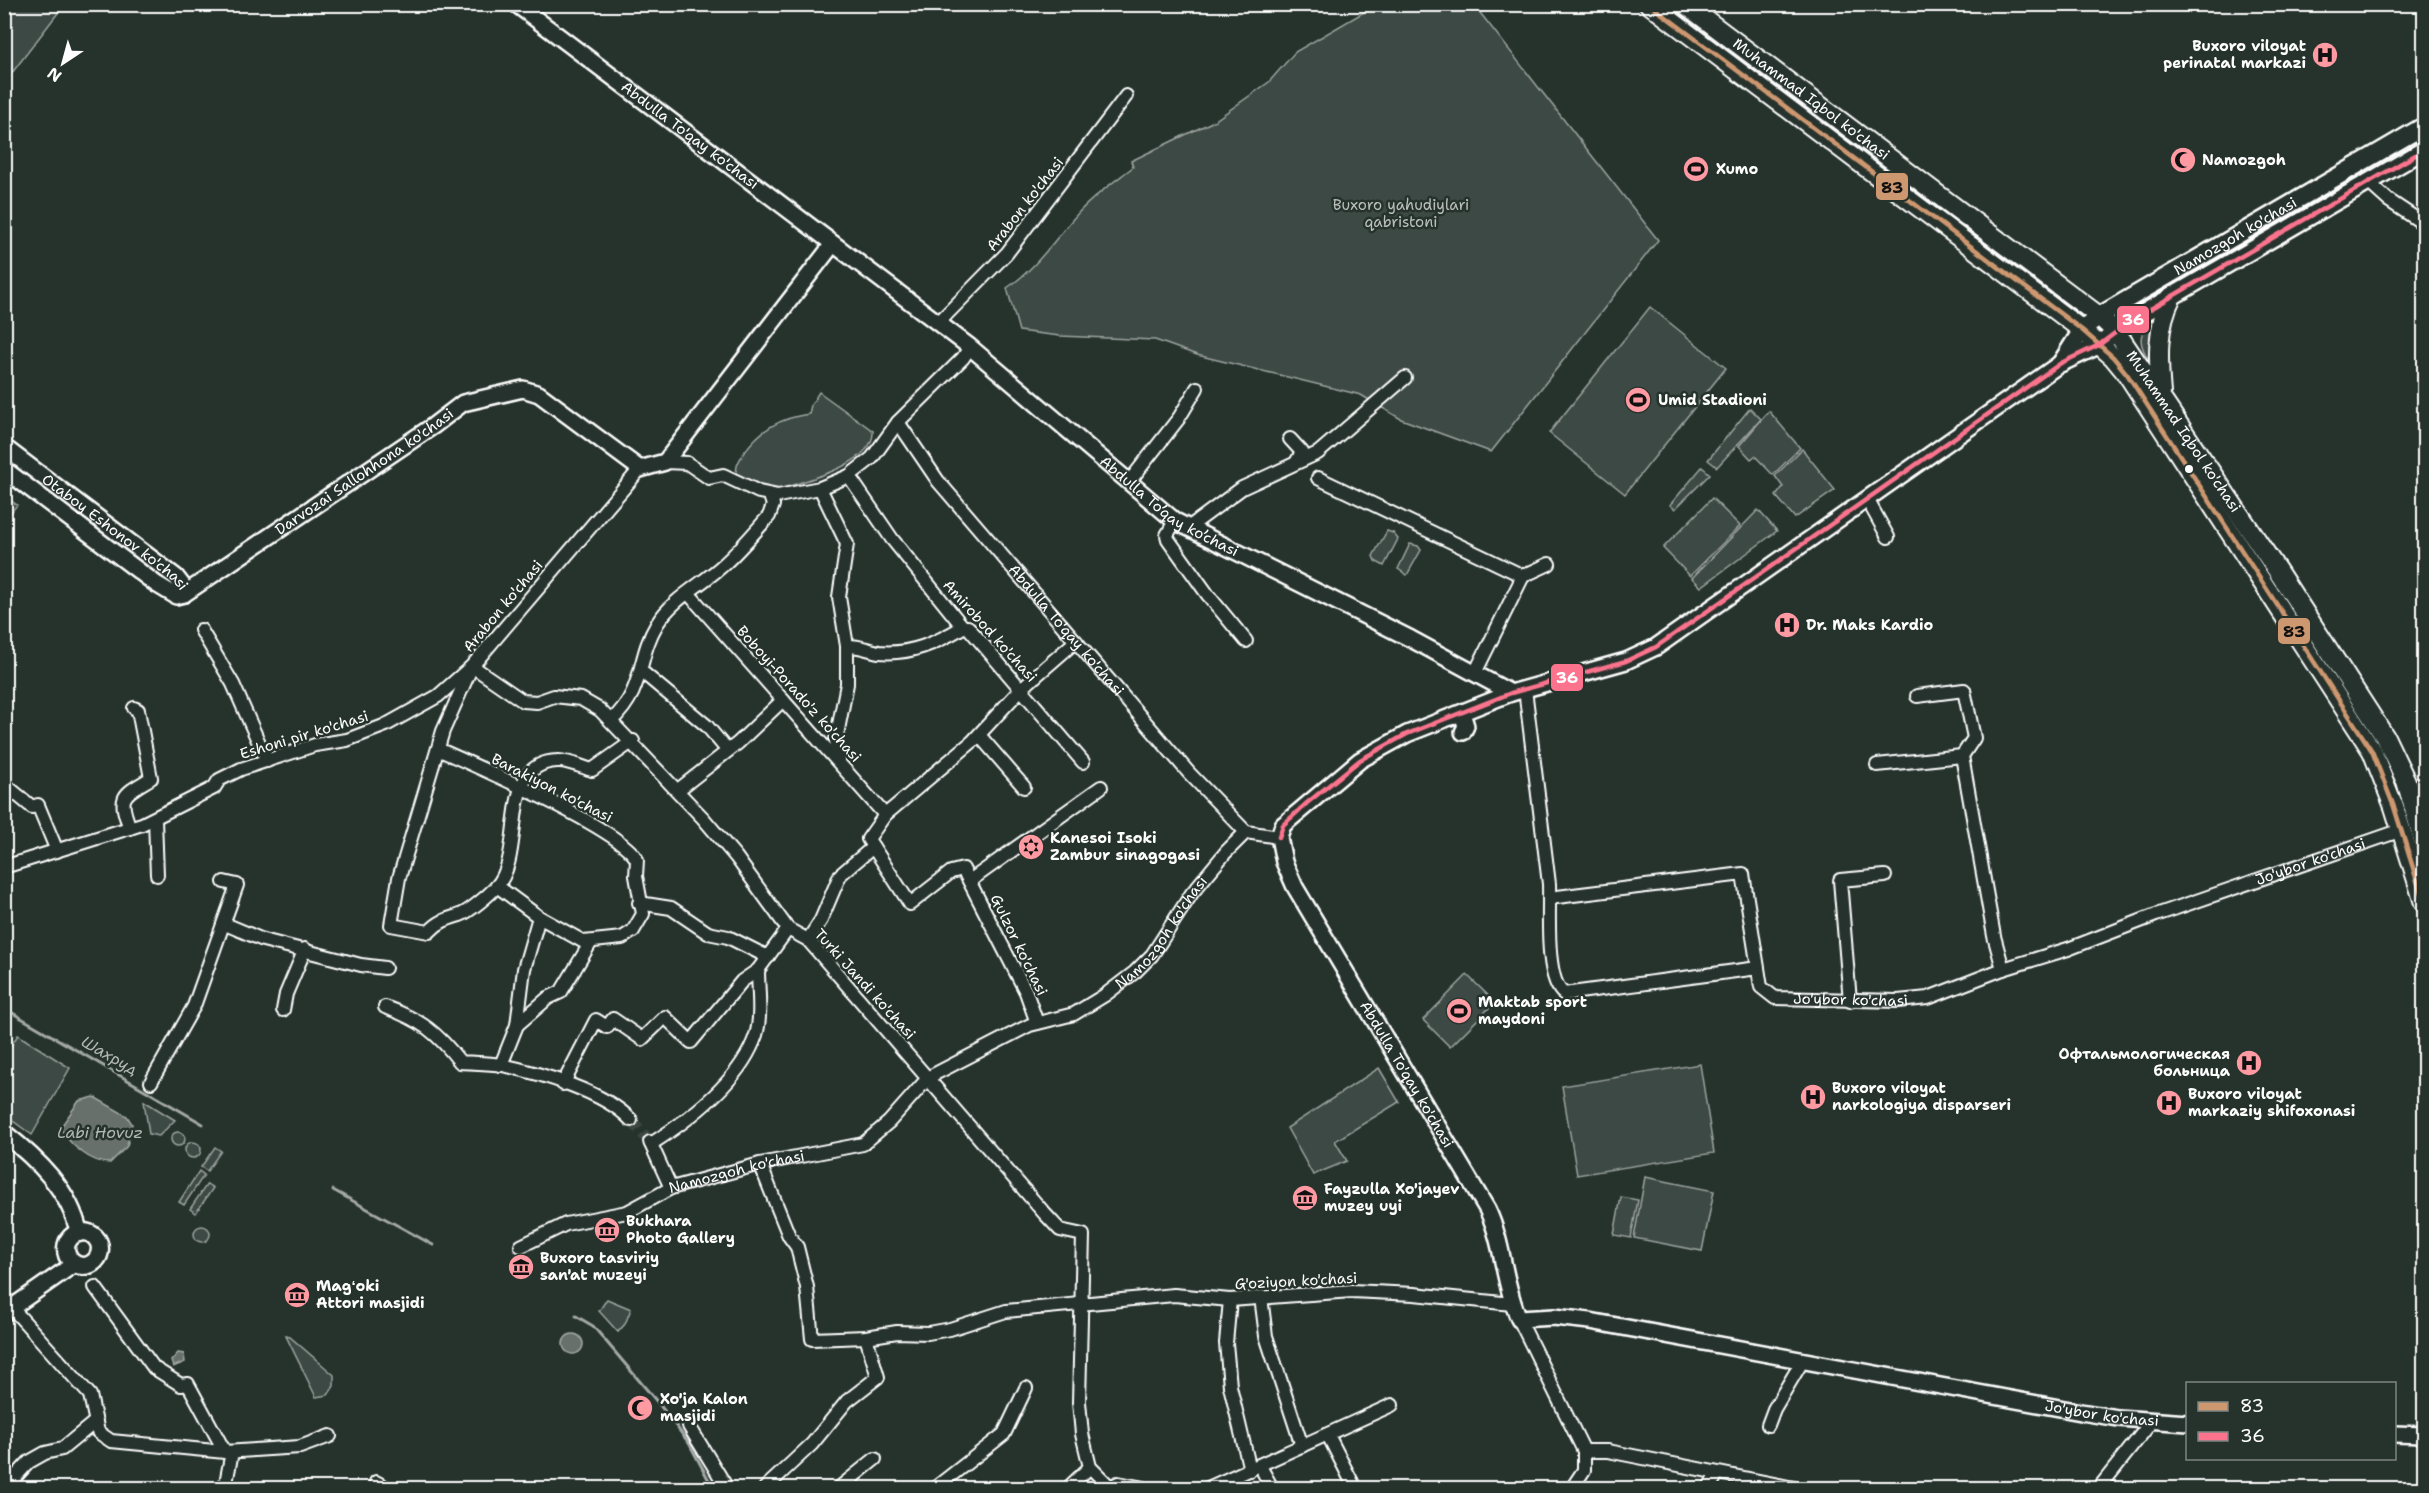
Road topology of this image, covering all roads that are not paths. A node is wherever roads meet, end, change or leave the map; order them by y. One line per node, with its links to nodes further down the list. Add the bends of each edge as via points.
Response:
1 (516, 4): 9 (street, Abdulla To'qay ko'chasi)
2 (1650, 4): 14 (main road, Muhammad Iqbol ko'chasi)
3 (1685, 4): 12 (main road, Muhammad Iqbol ko'chasi)
4 (1126, 96): 13 (street, Arabon ko'chasi, via 1007,253)
5 (2424, 126): 12 (main road, Namozgoh ko'chasi)
6 (2424, 150): 7 (main road, Namozgoh ko'chasi)
7 (2368, 182): 8 (street); 11 (main road, Namozgoh ko'chasi)
8 (2424, 224)
9 (833, 244): 10 (street, Abdulla To'qay ko'chasi); 26 (street)
10 (862, 265): 13 (street, Abdulla To’qay ko’chasi)
11 (2172, 296): 15 (main road, Namozgoh ko'chasi); 21 (main road, via 2164,313 2158,354)
12 (2099, 316): 14 (main road, Namozgoh ko'chasi); 15 (main road, Muhammad Iqbol ko'chasi)
13 (938, 323): 17 (street, Abdulla To’qay ko’chasi)
14 (2082, 330): 16 (main road, Muhammad Iqbol ko'chasi); 18 (main road, Namozgoh ko'chasi)
15 (2117, 333): 16 (main road, Namozgoh ko'chasi); 21 (main road, Muhammad Iqbol ko'chasi)
16 (2098, 345): 18 (main road, Namozgoh ko'chasi); 74 (main road, Muhammad Iqbol ko'chasi, via 2127,374 2373,751)
17 (970, 347): 22 (street); 31 (street, Abdulla To’qay ko’chasi)
18 (2061, 363): 34 (street, Namozgoh ko'chasi)
19 (1405, 378): 25 (street, via 1318,453)
20 (1197, 388): 31 (street)
21 (2161, 395): 77 (main road, Muhammad Iqbol ko'chasi, via 2385,737 2406,781)
22 (898, 422): 29 (street, via 872,458); 43 (street, Abdulla To'qay ko'chasi, via 938,481)
23 (1290, 440): 25 (street, via 1302,452)
24 (4, 447): 39 (street, Otaboy Eshonov ko'chasi, via 176,577 186,590)
25 (1297, 461): 35 (street)
26 (665, 462): 28 (street); 33 (street, via 687,463 710,478 723,475)
27 (4, 469): 39 (street, Otaboy Eshonov ko'chasi, via 166,592)
28 (640, 469): 39 (street, Darvozai Sallohhona ko'chasi, via 532,392 523,389 463,403); 46 (street, Arabon ko'chasi)
29 (849, 476): 32 (street); 41 (street, Amirobod ko'chasi, via 892,539)
30 (1318, 478): 38 (street)
31 (1129, 482): 35 (street, Abdulla To’qay ko’chasi)
32 (820, 488): 33 (street); 45 (street, via 847,544 839,597)
33 (770, 496): 40 (street, via 773,506 769,516 723,566)
34 (1867, 499): 36 (street); 50 (street, Namozgoh ko'chasi, via 1649,651)
35 (1181, 525): 44 (street, via 1167,534 1168,539); 48 (street, Abdulla To’qay ko’chasi)
36 (1888, 537)
37 (1549, 564): 38 (street)
38 (1523, 576): 48 (street)
39 (184, 594)
40 (689, 594): 47 (street, via 670,606 658,623); 52 (street, Boboyi-Porado'z ko'chasi)
41 (963, 627): 45 (street, via 917,649 890,653); 49 (street, Amirobod ko'chasi, via 968,627)
42 (201, 630): 63 (street, via 233,684)
43 (1076, 641): 49 (street); 75 (street, Abdulla To'qay ko'chasi, via 1189,773)
44 (1245, 641)
45 (847, 646): 62 (street, via 847,684 836,740)
46 (472, 666): 55 (street, Turki Jandi ko'chasi, via 523,701 537,702 554,696 581,699); 59 (street, Arabon ko'chasi, via 443,731); 63 (street, Eshoni pir ko'chasi, via 438,696 386,725 347,740 315,745)
47 (641, 671): 55 (street, via 635,691); 60 (street, via 706,726)
48 (1475, 673): 50 (street, Abdulla To’qay ko’chasi)
49 (1022, 688): 57 (street); 64 (street, Amirobod ko'chasi)
50 (1518, 691): 54 (street, Namozgoh ko'chasi); 86 (street)
51 (1917, 696): 61 (street, via 1964,690 1974,738)
52 (783, 700): 60 (street); 62 (street, Boboyi-Porado'z ko'chasi)
53 (134, 708): 73 (street, via 138,710 151,778 122,800)
54 (1462, 712): 56 (street, via 1466,726); 76 (street, Namozgoh ko'chasi, via 1407,734 1360,760 1292,815)
55 (611, 721): 58 (street, Turki Jandi ko'chasi)
56 (1463, 732)
57 (979, 735): 66 (street); 71 (street)
58 (633, 741): 68 (street, via 592,770 558,760 540,765 526,775); 70 (street, Turki Jandi ko'chasi)
59 (440, 750): 68 (street, Barakiyon ko'chasi); 85 (street, Arabon ko'chasi, via 399,878 392,925 429,932 449,916 470,909)
60 (727, 750): 70 (street)
61 (1962, 756): 65 (street); 98 (street)
62 (839, 760): 71 (street, Boboyi-Porado'z ko'chasi)
63 (267, 761): 72 (street, Eshoni pir ko'chasi, via 219,780 214,788)
64 (1083, 762)
65 (1877, 765)
66 (1024, 787)
67 (1101, 787): 83 (street)
68 (520, 788): 85 (street, via 511,847); 87 (street, Barakiyon ko'chasi, via 607,832 635,855)
69 (4, 790): 79 (street, via 9,788 32,807 38,805)
70 (678, 790): 91 (street, Turki Jandi ko'chasi, via 736,857)
71 (885, 814): 78 (street, via 868,839)
72 (155, 819): 73 (street, Eshoni pir ko'chasi); 81 (street)
73 (130, 828): 79 (street, Eshoni pir ko'chasi)
74 (2402, 830): 88 (main road, Muhammad Iqbol ko'chasi); 98 (street, Jo'ybor ko'chasi)
75 (1246, 832): 76 (street); 103 (street, Namozgoh ko'chasi, via 1192,893 1140,967 1074,1014)
76 (1279, 837): 120 (street, Abdulla To'qay ko'chasi, via 1295,887 1487,1209 1499,1236)
77 (2424, 843)
78 (873, 847): 83 (street, via 910,903 957,869 963,869); 92 (street, via 840,875)
79 (57, 851): 80 (street, Eshoni pir ko'chasi)
80 (4, 867)
81 (157, 875)
82 (1885, 876): 100 (street, via 1840,880)
83 (971, 880): 103 (street, Gulzor ko'chasi, via 1026,992)
84 (224, 882): 90 (street, via 237,885)
85 (497, 886): 89 (street)
86 (1549, 898): 97 (street, Jo'ybor ko'chasi, via 1743,874); 97 (street, via 1552,969 1564,994)
87 (639, 903): 93 (street, Barakiyon ko'chasi, via 644,914 633,931 622,938); 95 (street, via 671,908 708,933 728,937)
88 (2424, 903)
89 (539, 917): 93 (street, via 584,942); 104 (street, via 524,969)
90 (225, 924): 94 (street, via 263,940); 107 (street, via 214,944 194,1006)
91 (788, 929): 92 (street, Turki Jandi ko'chasi); 95 (street)
92 (808, 940): 106 (street, Turki Jandi ko'chasi)
93 (591, 942): 104 (street, via 561,992)
94 (305, 949): 96 (street); 102 (street)
95 (768, 957): 99 (street)
96 (385, 968)
97 (1758, 968): 100 (street, Jo'ybor ko'chasi, via 1761,987 1775,998)
98 (2003, 969): 100 (street, Jo'ybor ko'chasi, via 1928,998)
99 (758, 970): 108 (street, via 742,981 691,1042 665,1017 642,1039 613,1018 607,1027 596,1020); 112 (street, via 756,1034 737,1071 690,1117 651,1143)
100 (1850, 1001)
101 (385, 1007): 105 (street, via 439,1035 460,1062)
102 (283, 1010)
103 (1037, 1023): 106 (street, Namozgoh ko'chasi)
104 (517, 1025): 105 (street)
105 (501, 1065): 108 (street)
106 (929, 1077): 111 (street, Namozgoh ko'chasi, via 889,1122 862,1144); 119 (street, Turki Jandi ko'chasi, via 1060,1230 1083,1235)
107 (151, 1082)
108 (563, 1084): 109 (street, via 606,1100)
109 (631, 1120)
110 (4, 1133): 113 (main road, via 51,1178 75,1215)
111 (760, 1164): 112 (street, Namozgoh ko'chasi); 123 (street, G'oziyon ko'chasi, via 797,1248 807,1287 812,1339)
112 (671, 1188): 114 (street, Namozgoh ko'chasi, via 627,1212 566,1224)
113 (79, 1233): 115 (main road, via 66,1246); 115 (main road, via 92,1235 100,1252 87,1266)
114 (521, 1246)
115 (74, 1264): 121 (street)
116 (95, 1287): 138 (street, via 154,1368 181,1385 188,1384)
117 (1261, 1297): 118 (street, G'oziyon ko'chasi); 120 (street, G'oziyon ko'chasi, via 1359,1291); 136 (street, via 1266,1335)
118 (1230, 1300): 119 (street, G'oziyon ko'chasi, via 1174,1294); 141 (street, via 1226,1342 1230,1386)
119 (1082, 1304): 123 (street, G'oziyon ko'chasi, via 1006,1311 928,1333); 140 (street, via 1079,1402)
120 (1512, 1304): 122 (street, Abdulla To'qay ko'chasi)
121 (8, 1310): 128 (street, via 90,1395)
122 (1519, 1319): 124 (street, Jo'ybor ko'chasi, via 1590,1321); 137 (street)
123 (866, 1337): 148 (street, via 878,1377 847,1401 812,1444)
124 (1803, 1360): 127 (street, Jo'ybor ko'chasi, via 2090,1413); 130 (street)
125 (1026, 1388): 150 (street, via 1004,1434)
126 (1392, 1405): 133 (street)
127 (2152, 1420): 129 (street, Jo'ybor ko'chasi); 160 (street)
128 (96, 1421): 138 (street, via 98,1432 111,1441); 144 (street, via 62,1449 29,1462)
129 (2186, 1423)
130 (1768, 1425)
131 (689, 1426): 147 (street)
132 (2396, 1434): 134 (street)
133 (1328, 1435): 136 (street); 156 (street)
134 (2424, 1435)
135 (330, 1436): 138 (street, via 300,1448)
136 (1302, 1446): 141 (street)
137 (1584, 1451): 142 (street, via 1608,1451); 157 (street, via 1584,1470)
138 (228, 1452): 145 (street)
139 (875, 1460): 149 (street)
140 (1090, 1467): 151 (street); 152 (street)
141 (1255, 1468): 154 (street); 155 (street)
142 (1717, 1474): 158 (street); 159 (street)
143 (376, 1482): 146 (street)
144 (8, 1488)
145 (225, 1488)
146 (387, 1488)
147 (727, 1488)
148 (765, 1488)
149 (839, 1488)
150 (936, 1488)
151 (1068, 1488)
152 (1110, 1488): 153 (street, via 1119,1483)
153 (1144, 1488)
154 (1208, 1488)
155 (1272, 1488)
156 (1355, 1488)
157 (1572, 1488)
158 (1709, 1488)
159 (1794, 1488)
160 (2099, 1488)

